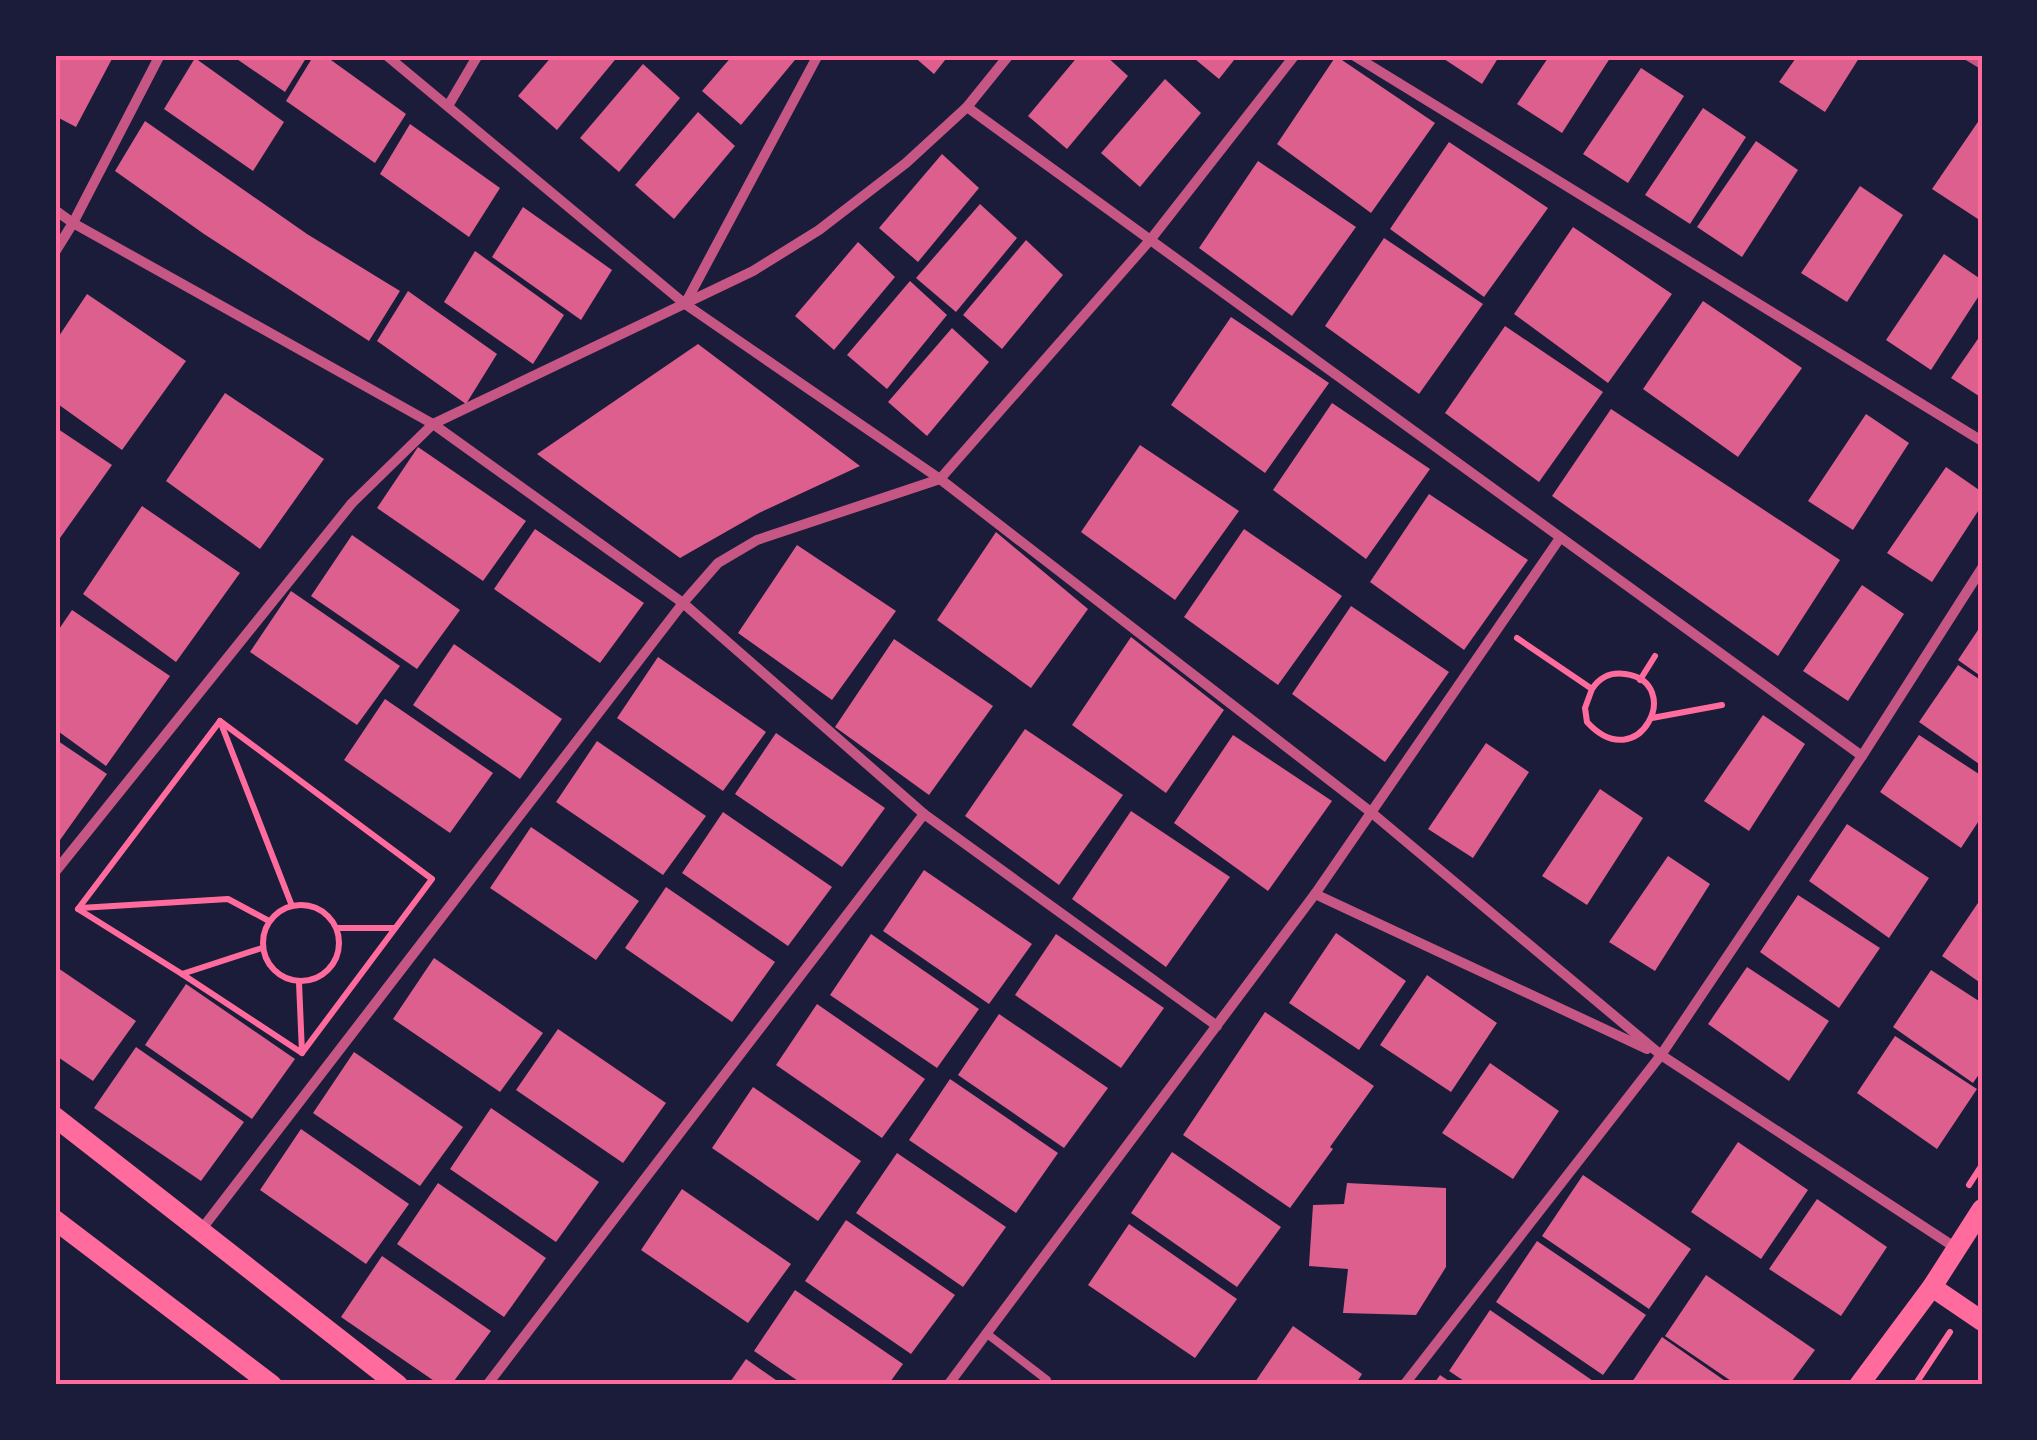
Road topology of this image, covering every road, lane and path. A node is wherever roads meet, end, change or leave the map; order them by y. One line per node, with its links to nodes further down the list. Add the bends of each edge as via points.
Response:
1 (160, 55): 11 (street)
2 (386, 55): 8 (street)
3 (478, 55): 8 (street)
4 (818, 55): 14 (street)
5 (1009, 55): 9 (street)
6 (1295, 55): 12 (street)
7 (1353, 55): 16 (street)
8 (448, 106): 14 (street)
9 (967, 107): 12 (street); 14 (street, via 818,230)
10 (55, 210): 11 (street)
11 (73, 223): 13 (street); 15 (street)
12 (1151, 239): 17 (street); 18 (street)
13 (55, 252)
14 (685, 304): 15 (street); 17 (street)
15 (433, 424): 20 (street); 31 (street, via 352,503)
16 (1982, 442)
17 (940, 479): 20 (street, via 757,540 718,563); 29 (street)
18 (1560, 538): 21 (street); 28 (street)
19 (1982, 568): 28 (street)
20 (682, 604): 30 (street); 38 (street)
21 (1499, 627): 24 (path); 29 (street)
22 (1655, 656): 23 (path)
23 (1640, 680): 24 (path, via 1610,674); 26 (path, via 1651,689)
24 (1592, 689): 26 (path, via 1587,722 1606,738 1630,739)
25 (1722, 705): 26 (path)
26 (1652, 718)
27 (220, 721): 33 (path); 34 (path); 37 (path, via 432,879)
28 (1862, 756): 44 (street)
29 (1372, 813): 32 (street); 44 (street)
30 (924, 814): 42 (street); 55 (street)
31 (55, 872)
32 (1315, 894): 42 (street); 44 (street)
33 (292, 906): 35 (path); 36 (path, via 314,907)
34 (78, 908): 35 (path, via 228,898); 40 (path)
35 (269, 921): 39 (path)
36 (337, 928): 37 (path); 41 (path, via 333,966)
37 (395, 928): 38 (path); 43 (path)
38 (421, 944): 48 (street)
39 (262, 948): 40 (path); 41 (path, via 278,975)
40 (182, 974): 43 (path)
41 (300, 982): 43 (path)
42 (1217, 1026): 52 (street)
43 (302, 1053)
44 (1661, 1056): 49 (street); 58 (street)
45 (55, 1117): 48 (main road)
46 (1982, 1209): 49 (main road)
47 (55, 1220): 53 (main road)
48 (200, 1230): 54 (main road)
49 (1958, 1250): 50 (main road)
50 (1932, 1287): 51 (main road); 59 (main road)
51 (1982, 1321)
52 (986, 1334): 56 (street); 57 (lane)
53 (272, 1385)
54 (398, 1385)
55 (487, 1385)
56 (948, 1385)
57 (1048, 1385)
58 (1404, 1385)
59 (1859, 1385)

